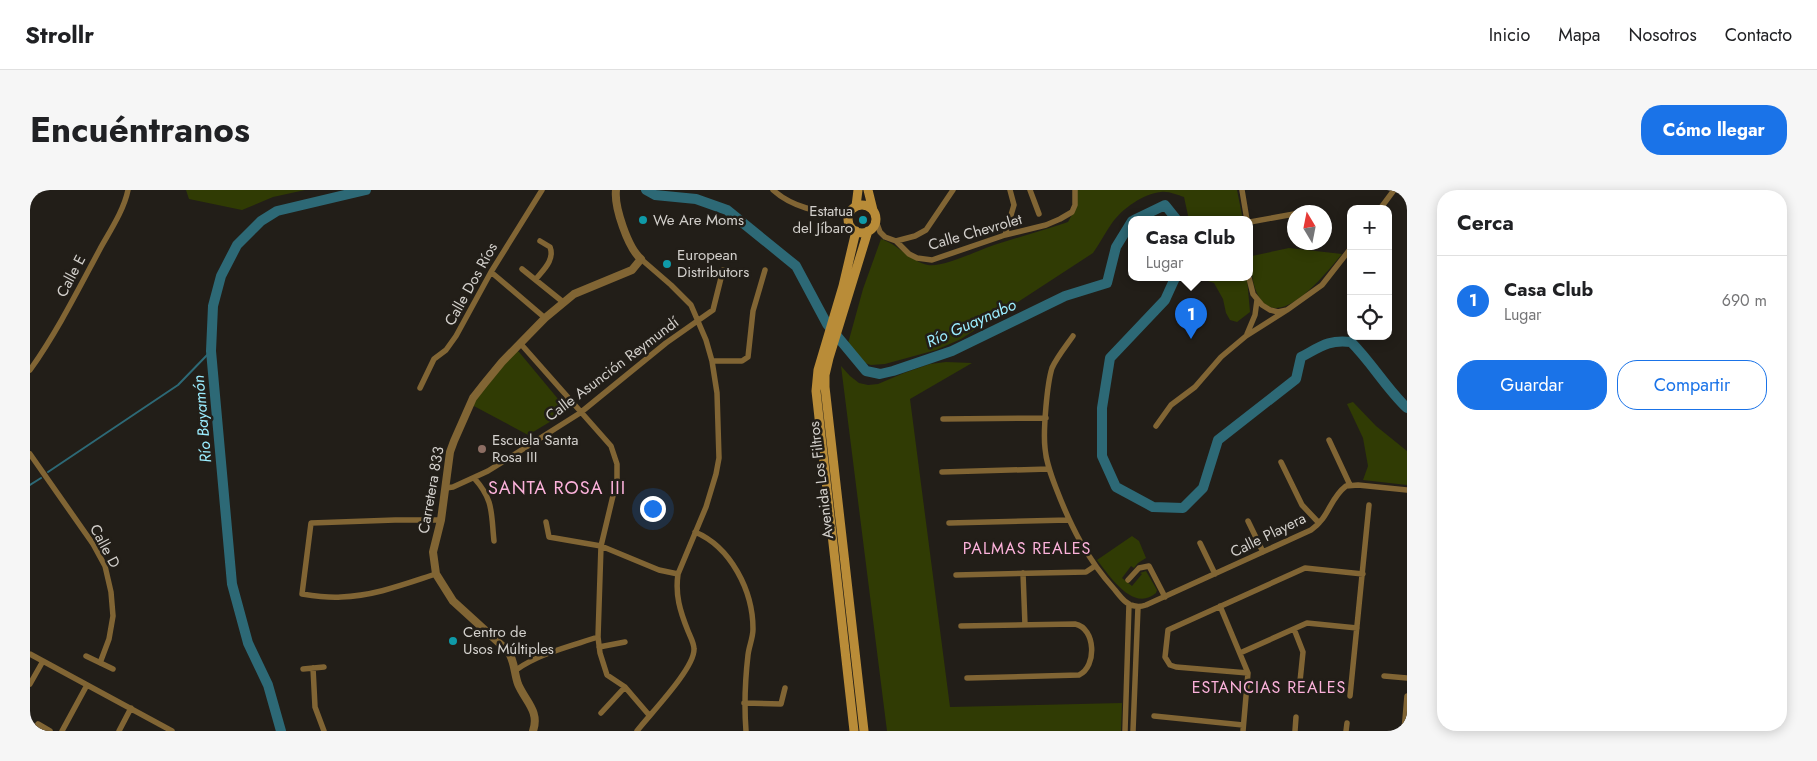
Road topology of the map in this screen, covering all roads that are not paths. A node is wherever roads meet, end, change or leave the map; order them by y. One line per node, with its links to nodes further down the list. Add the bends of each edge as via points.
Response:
1 (128, 190): 45 (street, Calle E, via 119,214 62,320)
2 (542, 190): 32 (street, Calle Dos Ríos)
3 (616, 190): 28 (street, via 622,221 634,252)
4 (773, 190): 18 (street, via 799,206)
5 (858, 190): 14 (main road)
6 (868, 190): 15 (main road)
7 (953, 190): 26 (street, via 926,230)
8 (1010, 190): 24 (street, via 1014,205)
9 (1030, 190): 16 (street)
10 (1075, 190): 24 (street, Calle Chevrolet, via 1072,212 1046,224)
11 (1242, 190): 19 (street)
12 (1394, 190): 13 (street)
13 (1383, 205)
14 (856, 206): 15 (main road, via 864,205); 18 (main road)
15 (873, 211): 21 (main road)
16 (1039, 214)
17 (1287, 215): 20 (street)
18 (848, 216): 22 (main road, via 850,226)
19 (1247, 216)
20 (1253, 220)
21 (876, 221): 23 (main road); 26 (street, Calle Chevrolet, via 885,237)
22 (856, 231): 23 (main road); 35 (main road, Avenida Los Filtros)
23 (868, 231): 35 (main road, Avenida Los Filtros)
24 (1005, 235): 26 (street, Calle Chevrolet, via 932,260 917,258)
25 (540, 241): 33 (street, via 550,247 552,255)
26 (896, 241)
27 (1349, 250): 38 (street, via 1322,285)
28 (641, 259): 37 (street, Carretera 833, via 632,270 580,291); 40 (street, via 691,305)
29 (522, 270): 33 (street)
30 (723, 270): 40 (street, Calle Asunción Reymundí, via 713,310)
31 (765, 270): 44 (street, via 753,311 748,357 742,361)
32 (491, 272): 39 (street); 47 (street, Calle Dos Ríos, via 456,336 434,359)
33 (536, 279): 37 (street)
34 (1249, 281): 36 (street)
35 (847, 287): 46 (main road, Avenida Los Filtros)
36 (1257, 300): 38 (street, via 1270,310); 42 (street)
37 (563, 302): 39 (street, Carretera 833)
38 (1287, 310): 42 (street)
39 (545, 318): 43 (street, Carretera 833)
40 (698, 321): 44 (street); 48 (street, Calle Asunción Reymundí)
41 (1072, 336): 49 (street, via 1053,367)
42 (1246, 336): 51 (street, via 1221,357 1195,387 1170,405)
43 (520, 343): 48 (street); 59 (street, Carretera 833, via 473,398 450,452)
44 (712, 361): 68 (street, via 719,458 713,488)
45 (30, 370)
46 (822, 373): 131 (main road, Avenida Los Filtros, via 816,401); 132 (main road, Avenida Los Filtros)
47 (420, 388)
48 (580, 413): 57 (street, Calle Asunción Reymundí); 71 (street, via 611,446 616,464 617,479)
49 (1046, 418): 50 (street); 55 (street, via 1045,449)
50 (943, 419)
51 (1156, 426)
52 (1329, 440): 58 (street)
53 (30, 454): 96 (street, Calle D, via 105,566 112,592 113,616)
54 (1281, 462): 67 (street, via 1302,505)
55 (1049, 469): 56 (street); 63 (street)
56 (942, 472)
57 (474, 478): 59 (street, Calle Asunción Reymundí); 69 (street, via 488,496)
58 (1350, 485): 60 (street); 67 (street, Calle Playera, via 1338,492)
59 (446, 488): 62 (street, Carretera 833)
60 (1407, 490)
61 (1369, 505): 78 (street)
62 (441, 520): 75 (street, Carretera 833, via 433,552); 75 (street, via 311,523 302,594 340,598 358,596)
63 (1069, 520): 66 (street); 73 (street)
64 (1248, 521): 72 (street)
65 (546, 522): 71 (street, via 549,537)
66 (948, 523)
67 (1319, 523): 72 (street, Calle Playera, via 1311,530)
68 (696, 532): 76 (street); 113 (street, via 729,558 748,596 753,627)
69 (494, 542)
70 (1200, 543): 77 (street)
71 (601, 546): 76 (street, via 658,570); 89 (street)
72 (1263, 552): 77 (street, Calle Playera)
73 (1095, 566): 74 (street, via 1086,572); 82 (street)
74 (1023, 573): 79 (street); 85 (street)
75 (436, 574): 101 (street, Carretera 833, via 453,601 508,650)
76 (678, 574): 116 (street, via 677,598 694,648 693,658 682,677)
77 (1215, 574): 81 (street, Calle Playera)
78 (1363, 574): 83 (street, via 1305,568); 87 (street)
79 (956, 575)
80 (1128, 580): 81 (street, via 1139,568 1149,566)
81 (1165, 596): 84 (street, Calle Playera)
82 (1129, 604): 84 (street); 133 (street)
83 (1220, 606): 92 (street); 102 (street, via 1168,630 1165,657 1170,665 1176,667)
84 (1138, 607): 134 (street)
85 (1025, 625): 86 (street); 104 (street, via 1082,626 1090,638 1089,667 1075,676)
86 (961, 626)
87 (1357, 628): 88 (street, via 1312,623); 111 (street)
88 (1294, 629): 92 (street); 110 (street, via 1302,652)
89 (598, 637): 91 (street); 101 (street, via 539,657)
90 (625, 642): 91 (street)
91 (599, 647): 108 (street, via 607,675)
92 (1240, 653): 102 (street)
93 (30, 654): 95 (street)
94 (86, 656): 96 (street)
95 (43, 661): 106 (street); 107 (street)
96 (100, 662): 99 (street)
97 (324, 667): 98 (street)
98 (313, 668): 100 (street); 128 (street, via 315,707)
99 (113, 669)
100 (303, 669)
101 (516, 670): 129 (street, Carretera 833, via 519,686 536,718)
102 (1248, 673): 121 (street)
103 (1384, 676): 105 (street)
104 (967, 678)
105 (1407, 678)
106 (30, 684)
107 (87, 685): 114 (street); 125 (street)
108 (624, 687): 115 (street); 116 (street)
109 (785, 688): 113 (street, via 781,704)
110 (1299, 691)
111 (1350, 696)
112 (1407, 696): 123 (street)
113 (744, 703): 122 (street)
114 (131, 708): 126 (street); 127 (street)
115 (602, 713)
116 (649, 716): 130 (street)
117 (1154, 716): 121 (street)
118 (1296, 717): 135 (street)
119 (1347, 723): 136 (street)
120 (38, 724): 124 (street)
121 (1243, 728)
122 (744, 730)
123 (1405, 730)
124 (50, 731)
125 (62, 731)
126 (119, 731)
127 (172, 731)
128 (324, 731)
129 (533, 731)
130 (637, 731)
131 (854, 731)
132 (864, 731)
133 (1125, 731)
134 (1133, 731)
135 (1294, 731)
136 (1346, 731)

